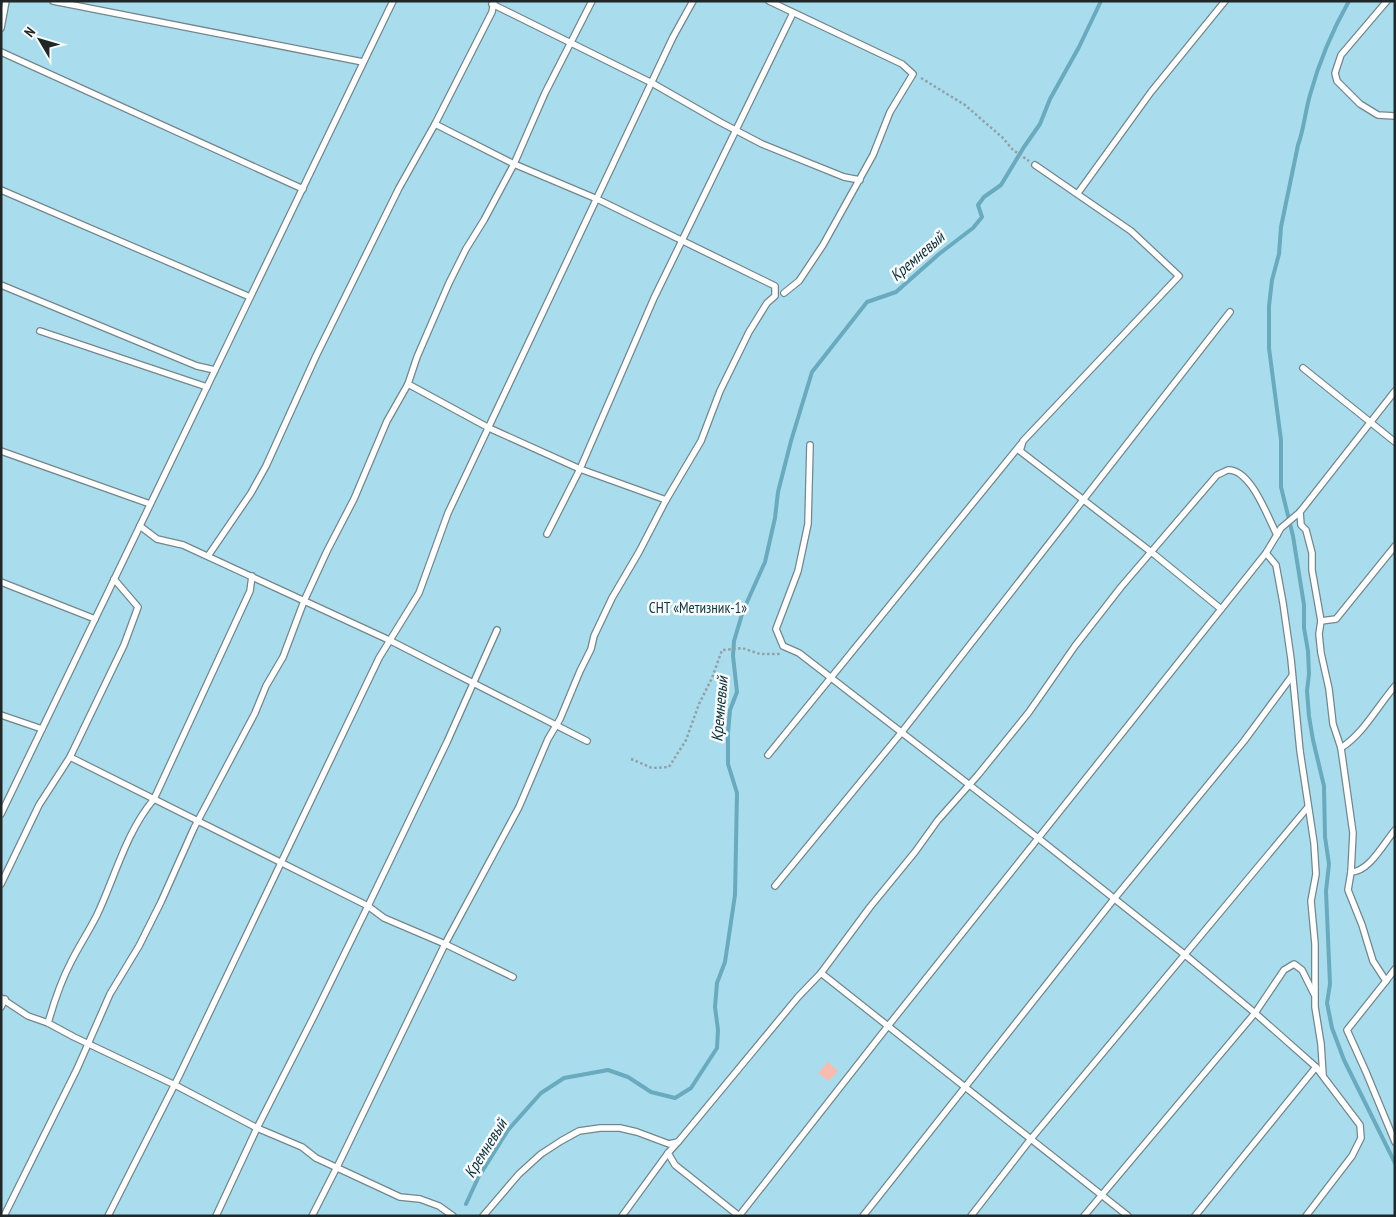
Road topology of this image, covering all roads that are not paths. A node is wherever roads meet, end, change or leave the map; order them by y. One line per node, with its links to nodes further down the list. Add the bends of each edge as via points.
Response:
1 (6, 1): 11 (lane)
2 (53, 1): 14 (lane)
3 (393, 1): 14 (lane)
4 (592, 1): 12 (lane)
5 (692, 1): 15 (lane)
6 (769, 1): 10 (lane)
7 (1225, 1): 24 (lane, via 1152,92)
8 (1387, 1): 16 (lane, via 1341,56 1335,72 1337,81 1360,104 1378,115)
9 (493, 3): 12 (lane); 17 (lane, via 492,12)
10 (793, 13): 18 (lane); 21 (lane, via 902,64 914,74 890,112)
11 (1, 28)
12 (570, 42): 15 (lane); 19 (lane)
13 (1, 52): 22 (lane)
14 (363, 62): 22 (lane)
15 (652, 82): 18 (lane); 25 (lane)
16 (1395, 116)
17 (435, 124): 19 (lane); 54 (lane, via 398,188 266,466)
18 (735, 130): 21 (lane, via 844,177); 26 (lane)
19 (514, 164): 25 (lane); 34 (lane, via 449,283)
20 (1035, 165): 24 (lane)
21 (860, 180): 28 (lane, via 799,281)
22 (303, 189): 29 (lane)
23 (1, 190): 29 (lane)
24 (1078, 193): 39 (lane, via 1131,231 1179,276)
25 (597, 199): 26 (lane); 38 (lane)
26 (682, 241): 43 (lane); 45 (lane, via 776,286 775,296 759,315 720,391 702,442)
27 (1, 285): 33 (lane, via 197,366)
28 (784, 293)
29 (250, 297): 33 (lane)
30 (1230, 312): 44 (lane)
31 (40, 331): 35 (lane)
32 (1302, 368): 37 (lane)
33 (215, 370): 35 (lane)
34 (408, 384): 38 (lane); 58 (lane, via 387,421 354,499)
35 (207, 387): 46 (lane)
36 (1395, 392): 37 (lane)
37 (1370, 423): 40 (lane); 47 (lane)
38 (489, 428): 43 (lane); 63 (lane, via 448,513 419,593)
39 (1023, 441): 44 (lane, via 1020,451); 65 (lane)
40 (1395, 442)
41 (810, 445): 65 (lane, via 808,524 798,571 776,629 783,646 799,653)
42 (1, 451): 46 (lane)
43 (580, 470): 45 (lane); 49 (lane)
44 (1083, 499): 52 (lane); 71 (lane)
45 (666, 500): 69 (lane, via 612,598)
46 (150, 504): 48 (lane)
47 (1300, 512): 50 (lane); 61 (lane, via 1312,553)
48 (140, 526): 54 (lane, via 158,540 183,545); 56 (lane)
49 (547, 534)
50 (1277, 535): 52 (lane, via 1254,488 1242,474 1228,470 1217,475); 53 (lane)
51 (1395, 546): 61 (lane, via 1336,619)
52 (1152, 552): 59 (lane); 76 (lane, via 1121,587 1029,712)
53 (1266, 553): 59 (lane); 64 (lane, via 1276,565)
54 (208, 556): 55 (lane)
55 (252, 576): 58 (lane); 77 (lane, via 250,591)
56 (114, 579): 60 (lane); 75 (lane, via 138,607 124,645)
57 (1, 582): 60 (lane)
58 (304, 600): 63 (lane); 80 (lane, via 284,657)
59 (1221, 609): 82 (lane)
60 (95, 619): 70 (lane)
61 (1321, 621): 73 (lane, via 1318,634 1333,724)
62 (497, 630): 66 (lane)
63 (389, 640): 66 (lane); 83 (lane)
64 (1292, 676): 78 (lane); 87 (lane, via 1244,741)
65 (830, 678): 71 (lane); 74 (lane)
66 (473, 683): 69 (lane); 88 (lane)
67 (1395, 686): 73 (lane, via 1366,725)
68 (1, 715): 70 (lane)
69 (556, 725): 72 (lane); 89 (lane, via 519,807)
70 (42, 729): 79 (lane)
71 (901, 733): 76 (lane); 86 (lane)
72 (587, 741)
73 (1341, 748): 84 (lane, via 1353,833)
74 (768, 755)
75 (70, 757): 77 (lane); 85 (lane, via 39,805)
76 (969, 785): 82 (lane); 92 (lane, via 938,820)
77 (154, 799): 80 (lane); 99 (lane, via 142,812 97,914 70,963 54,999)
78 (1308, 807): 90 (lane); 95 (lane, via 1316,874 1311,901)
79 (1, 814)
80 (197, 822): 83 (lane); 101 (lane, via 161,902 110,994)
81 (1395, 830): 84 (lane, via 1365,868)
82 (1038, 838): 87 (lane); 100 (lane)
83 (281, 864): 88 (lane); 104 (lane)
84 (1352, 872): 94 (lane, via 1348,890 1373,961)
85 (1, 884)
86 (775, 886)
87 (1114, 899): 90 (lane); 105 (lane)
88 (368, 906): 89 (lane, via 384,918); 106 (lane)
89 (445, 944): 93 (lane); 111 (lane)
90 (1184, 954): 98 (lane); 107 (lane)
91 (1395, 969): 94 (lane)
92 (821, 973): 100 (lane); 108 (lane)
93 (513, 977)
94 (1386, 980): 109 (lane, via 1347,1030)
95 (1315, 996): 98 (lane, via 1302,970 1294,964 1284,970); 103 (lane)
96 (3, 999): 97 (lane); 99 (lane, via 28,1016)
97 (1, 1007)
98 (1255, 1013): 102 (lane); 112 (lane)
99 (48, 1023): 101 (lane)
100 (888, 1026): 105 (lane); 120 (lane)
101 (88, 1044): 104 (lane); 113 (lane)
102 (1316, 1067): 103 (lane); 125 (lane)
103 (1323, 1076): 126 (lane, via 1360,1125 1361,1138 1352,1156)
104 (175, 1085): 106 (lane); 114 (lane)
105 (965, 1086): 107 (lane); 121 (lane)
106 (257, 1128): 111 (lane, via 302,1147 316,1158); 115 (lane)
107 (1030, 1140): 112 (lane); 122 (lane)
108 (678, 1142): 110 (lane); 118 (lane, via 669,1144 620,1128 579,1131 519,1174)
109 (1395, 1142)
110 (668, 1153): 119 (lane); 120 (lane, via 675,1165)
111 (337, 1167): 116 (lane); 117 (lane, via 400,1197 420,1199 439,1206)
112 (1101, 1195): 123 (lane); 124 (lane)
113 (4, 1216)
114 (108, 1216)
115 (216, 1216)
116 (312, 1216)
117 (453, 1216)
118 (483, 1216)
119 (622, 1216)
120 (739, 1216)
121 (863, 1216)
122 (971, 1216)
123 (1084, 1216)
124 (1128, 1216)
125 (1195, 1216)
126 (1306, 1216)

